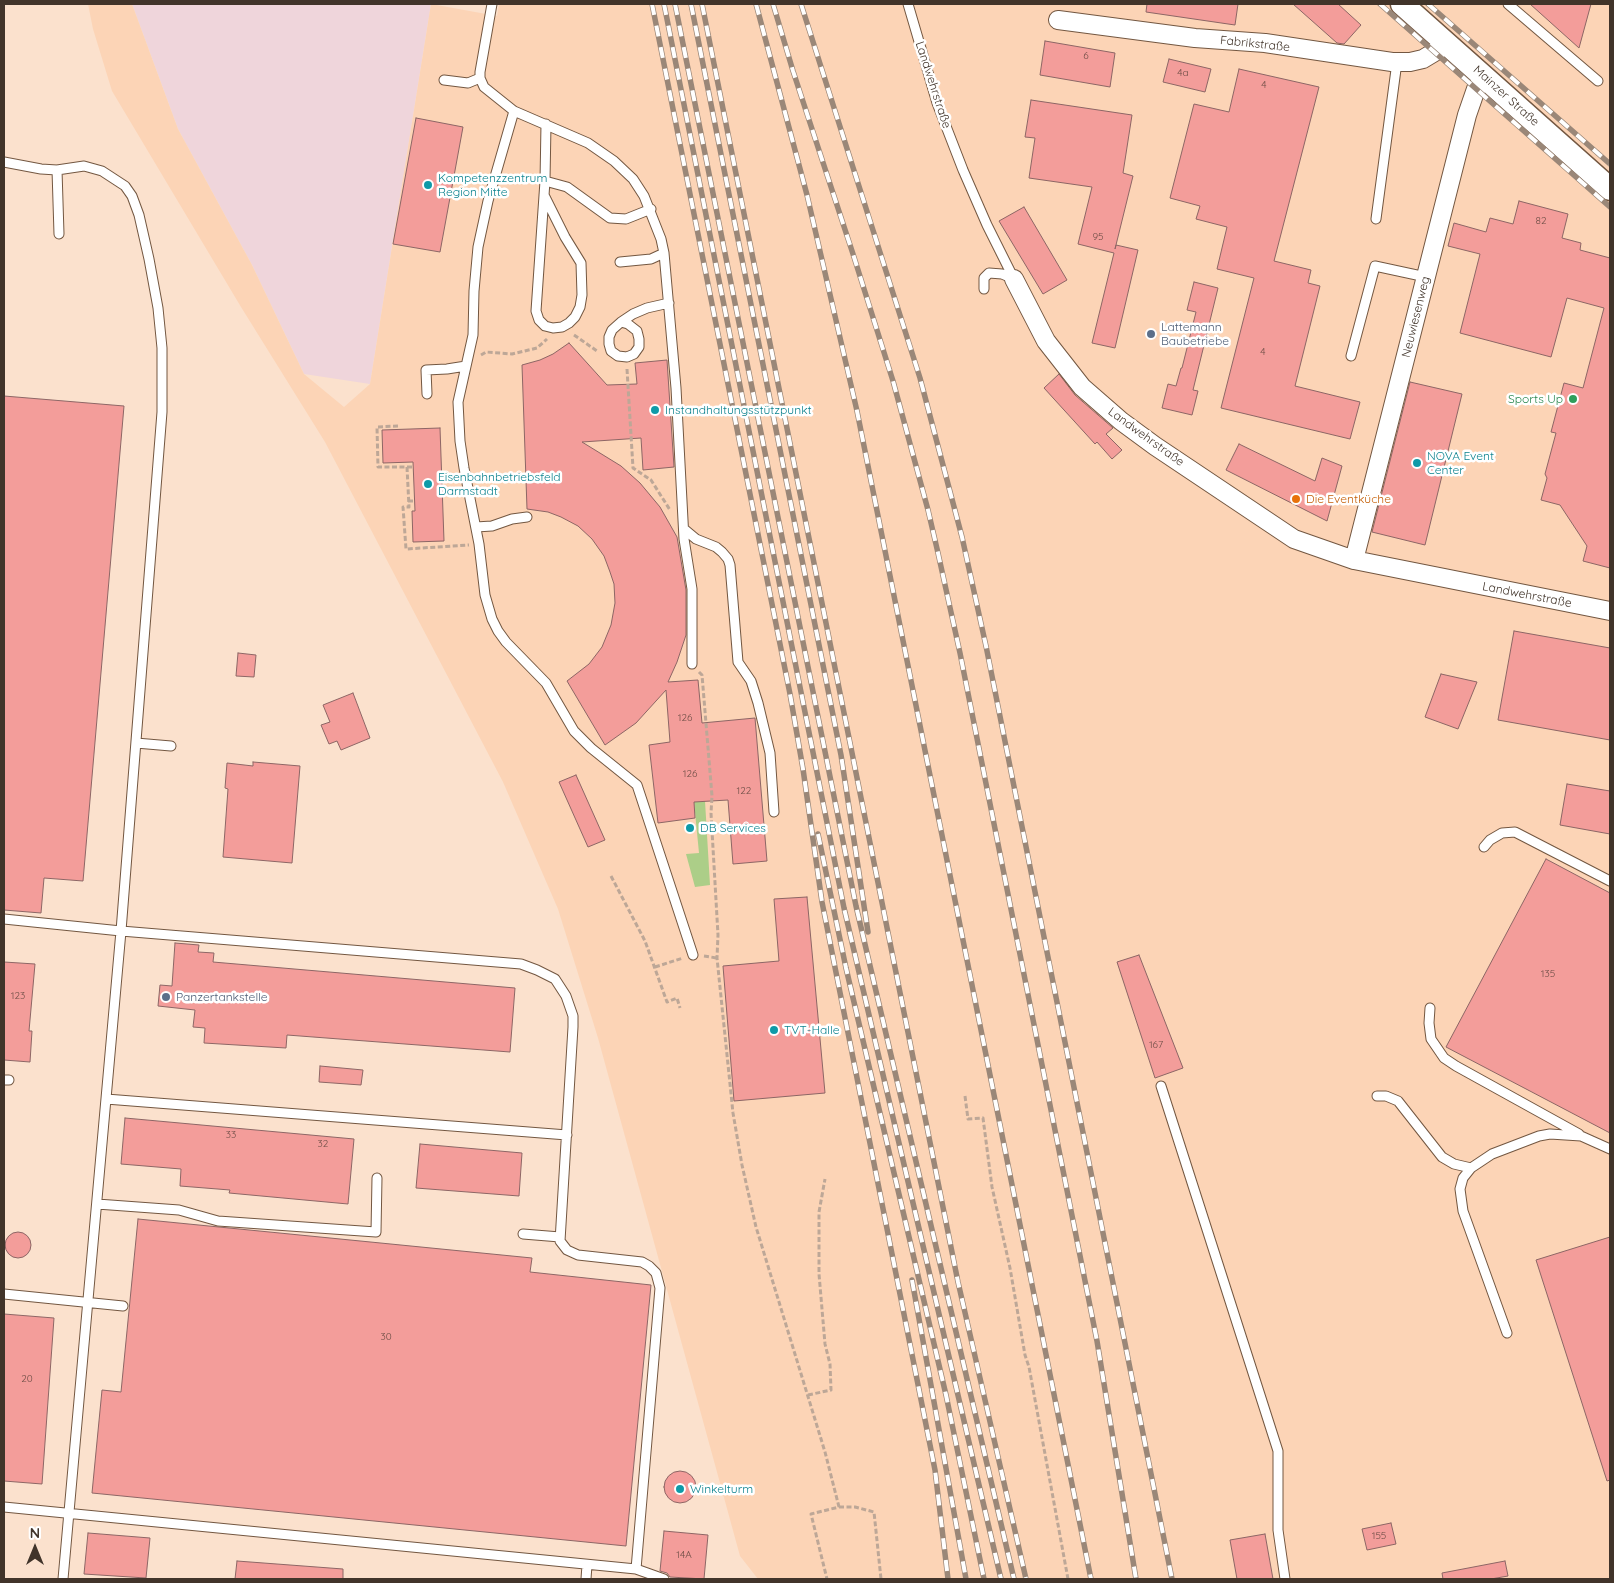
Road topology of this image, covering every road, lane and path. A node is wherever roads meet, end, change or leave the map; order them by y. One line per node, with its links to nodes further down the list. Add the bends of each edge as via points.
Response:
1 (492, 4): 9 (lane)
2 (908, 4): 25 (lane, Landwehrstraße, via 940,112 983,217)
3 (1402, 4): 6 (street, Mainzer Straße)
4 (1508, 4): 11 (lane)
5 (1058, 20): 7 (street, Fabrikstraße, via 1195,38 1265,43)
6 (1446, 42): 7 (street, Fabrikstraße, via 1423,58); 8 (street, Mainzer Straße)
7 (1397, 62): 20 (lane)
8 (1485, 77): 17 (street, Mainzer Straße); 24 (street, Neuwiesenweg, via 1472,100)
9 (480, 78): 10 (lane, via 468,83); 12 (lane, via 487,91)
10 (444, 80)
11 (1598, 81)
12 (514, 111): 13 (lane); 33 (lane, via 478,247 473,335)
13 (546, 124): 16 (lane); 19 (lane, via 588,143 614,161 633,179)
14 (4, 162): 15 (lane)
15 (57, 170): 21 (lane); 47 (lane, via 84,166 102,171 125,186 132,196 158,308 162,412)
16 (545, 181): 18 (lane); 19 (lane, via 567,187 610,218 626,219)
17 (1610, 189)
18 (544, 195): 29 (lane, via 581,263 580,307 575,317); 29 (lane, via 536,311 545,326)
19 (650, 209): 22 (lane)
20 (1376, 219)
21 (59, 234)
22 (664, 253): 23 (lane, via 651,260); 27 (lane)
23 (620, 262)
24 (1426, 278): 31 (lane, via 1375,266); 44 (street, Neuwiesenweg)
25 (1014, 279): 26 (lane, via 989,273 984,278); 44 (street, Landwehrstraße, via 1046,341 1082,387 1121,420 1294,539)
26 (984, 289)
27 (669, 303): 28 (lane, via 647,308); 42 (lane)
28 (621, 322): 32 (lane, via 637,331 639,339 639,347); 32 (lane, via 612,330 609,344 611,351)
29 (562, 327): 30 (path); 33 (path, via 537,348 512,354 486,352)
30 (600, 353)
31 (1351, 356)
32 (627, 357): 42 (path, via 633,468 651,480)
33 (466, 366): 34 (lane, via 426,370); 41 (lane, via 458,415 465,477)
34 (427, 394)
35 (398, 426): 36 (path, via 377,427 378,468)
36 (407, 467): 37 (path); 38 (path)
37 (413, 467)
38 (408, 501): 39 (path); 43 (path, via 409,507 403,507 406,549)
39 (415, 501)
40 (526, 517): 41 (lane)
41 (476, 527): 55 (lane, via 484,595 492,619 506,642 546,683 574,730 637,785)
42 (684, 529): 46 (lane, via 692,590); 49 (lane, via 696,539 716,547 730,565 738,662 751,681 760,711 770,753)
43 (458, 547)
44 (1354, 560): 45 (street, Landwehrstraße)
45 (1610, 612)
46 (692, 664): 75 (path, via 702,675 712,796 717,958 733,1113 756,1227)
47 (136, 743): 48 (lane); 54 (lane)
48 (171, 746)
49 (774, 812)
50 (1484, 848): 52 (lane, via 1502,833 1516,832)
51 (611, 876): 56 (path, via 645,941 667,1002 677,998)
52 (1610, 881)
53 (4, 919): 54 (lane)
54 (121, 931): 61 (lane); 62 (lane, via 521,964 537,970 555,979 573,1016)
55 (693, 955)
56 (680, 1008)
57 (1430, 1008): 63 (lane, via 1431,1039 1444,1058)
58 (1162, 1086): 87 (lane, via 1278,1451 1278,1530)
59 (966, 1096): 86 (path, via 968,1119 983,1118 992,1187)
60 (1377, 1096): 65 (lane, via 1398,1101 1442,1157)
61 (106, 1099): 62 (lane); 68 (lane)
62 (567, 1135): 70 (lane)
63 (1588, 1139): 64 (lane); 65 (lane, via 1572,1135 1539,1136 1492,1154)
64 (1610, 1149)
65 (1471, 1168): 74 (lane, via 1460,1183 1461,1202)
66 (377, 1178): 68 (lane, via 376,1232 218,1221 179,1210)
67 (824, 1178): 75 (path, via 819,1212 819,1274 831,1390)
68 (97, 1204): 72 (lane)
69 (523, 1234): 70 (lane)
70 (560, 1237): 80 (lane, via 562,1246 578,1255 642,1262 656,1273 660,1288)
71 (4, 1294): 72 (lane)
72 (88, 1302): 73 (lane); 78 (lane)
73 (123, 1306)
74 (1507, 1333)
75 (808, 1395): 77 (path, via 826,1452)
76 (4, 1507): 78 (lane)
77 (838, 1507): 84 (path, via 812,1514); 85 (path, via 874,1512)
78 (69, 1513): 79 (lane); 81 (lane)
79 (587, 1565): 80 (lane); 82 (lane)
80 (636, 1569): 83 (lane)
81 (63, 1579)
82 (586, 1579)
83 (664, 1579)
84 (827, 1579)
85 (880, 1579)
86 (1068, 1579)
87 (1286, 1579)

